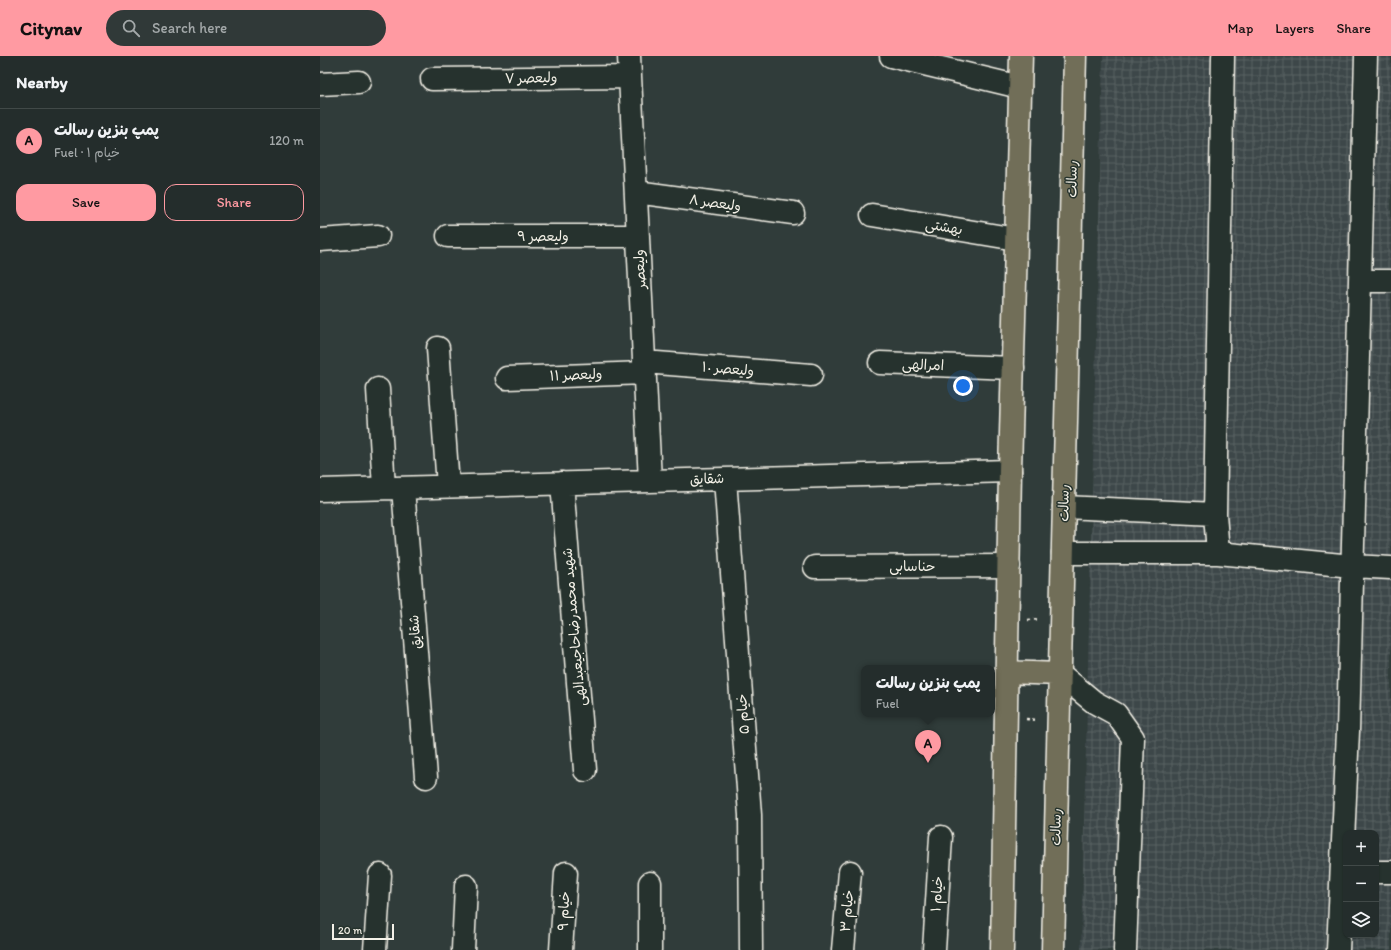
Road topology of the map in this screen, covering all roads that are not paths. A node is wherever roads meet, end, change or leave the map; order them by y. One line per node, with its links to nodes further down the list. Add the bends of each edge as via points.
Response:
1 (891, 56): 10 (street)
2 (1021, 56): 10 (main road)
3 (1075, 56): 35 (main road, رسالت)
4 (1223, 56): 36 (street)
5 (1366, 56): 19 (street)
6 (630, 66): 7 (street, ولیعصر ۷); 11 (street, ولیعصر)
7 (432, 79)
8 (359, 82): 9 (street)
9 (320, 84)
10 (1020, 86): 17 (main road)
11 (636, 192): 12 (street, ولیعصر ۸); 16 (street, ولیعصر)
12 (793, 213)
13 (872, 215): 17 (street, بهشتی)
14 (378, 236): 18 (street)
15 (448, 236): 16 (street, ولیعصر ۹)
16 (638, 236): 23 (street, ولیعصر)
17 (1016, 239): 24 (main road)
18 (320, 240)
19 (1360, 281): 20 (street); 40 (street)
20 (1391, 281)
21 (438, 348): 32 (street)
22 (880, 364): 24 (street, امرالهی)
23 (645, 367): 25 (street, ولیعصر ۱۰); 26 (street, ولیعصر ۱۱); 30 (street, ولیعصر)
24 (1013, 368): 28 (main road)
25 (812, 375)
26 (507, 378)
27 (378, 389): 33 (street)
28 (1010, 471): 29 (street, شقایق); 39 (main road)
29 (725, 479): 30 (street, شقایق); 61 (street, خیام ۵, via 750,815)
30 (650, 481): 31 (street, شقایق)
31 (562, 483): 32 (street, شقایق); 45 (street, شهید محمدرضاحاجیعبدالهی)
32 (448, 486): 33 (street, شقایق)
33 (394, 488): 34 (street, شقایق); 46 (street, شقایق)
34 (320, 490)
35 (1064, 507): 36 (street); 37 (main road, رسالت)
36 (1215, 514): 38 (street)
37 (1063, 553): 38 (street); 44 (main road, رسالت)
38 (1218, 553): 40 (street)
39 (1009, 566): 41 (street, حناسابی); 43 (main road)
40 (1352, 566): 42 (street); 48 (street)
41 (816, 567)
42 (1391, 568)
43 (1007, 672): 44 (main road); 64 (main road)
44 (1060, 674): 65 (main road, رسالت); 66 (street, via 1094,702 1116,714 1133,738)
45 (585, 770)
46 (426, 777)
47 (941, 837): 63 (street, خیام ۱)
48 (1344, 866)
49 (850, 872): 62 (street, خیام ۳)
50 (1379, 872): 51 (street)
51 (1391, 872)
52 (566, 873): 59 (street, خیام ۹)
53 (380, 875): 57 (street)
54 (650, 883): 60 (street)
55 (1343, 883): 67 (street)
56 (466, 886): 58 (street)
57 (375, 950)
58 (463, 950)
59 (562, 950)
60 (650, 950)
61 (752, 950)
62 (843, 950)
63 (934, 950)
64 (1002, 950)
65 (1053, 950)
66 (1125, 950)
67 (1338, 950)

